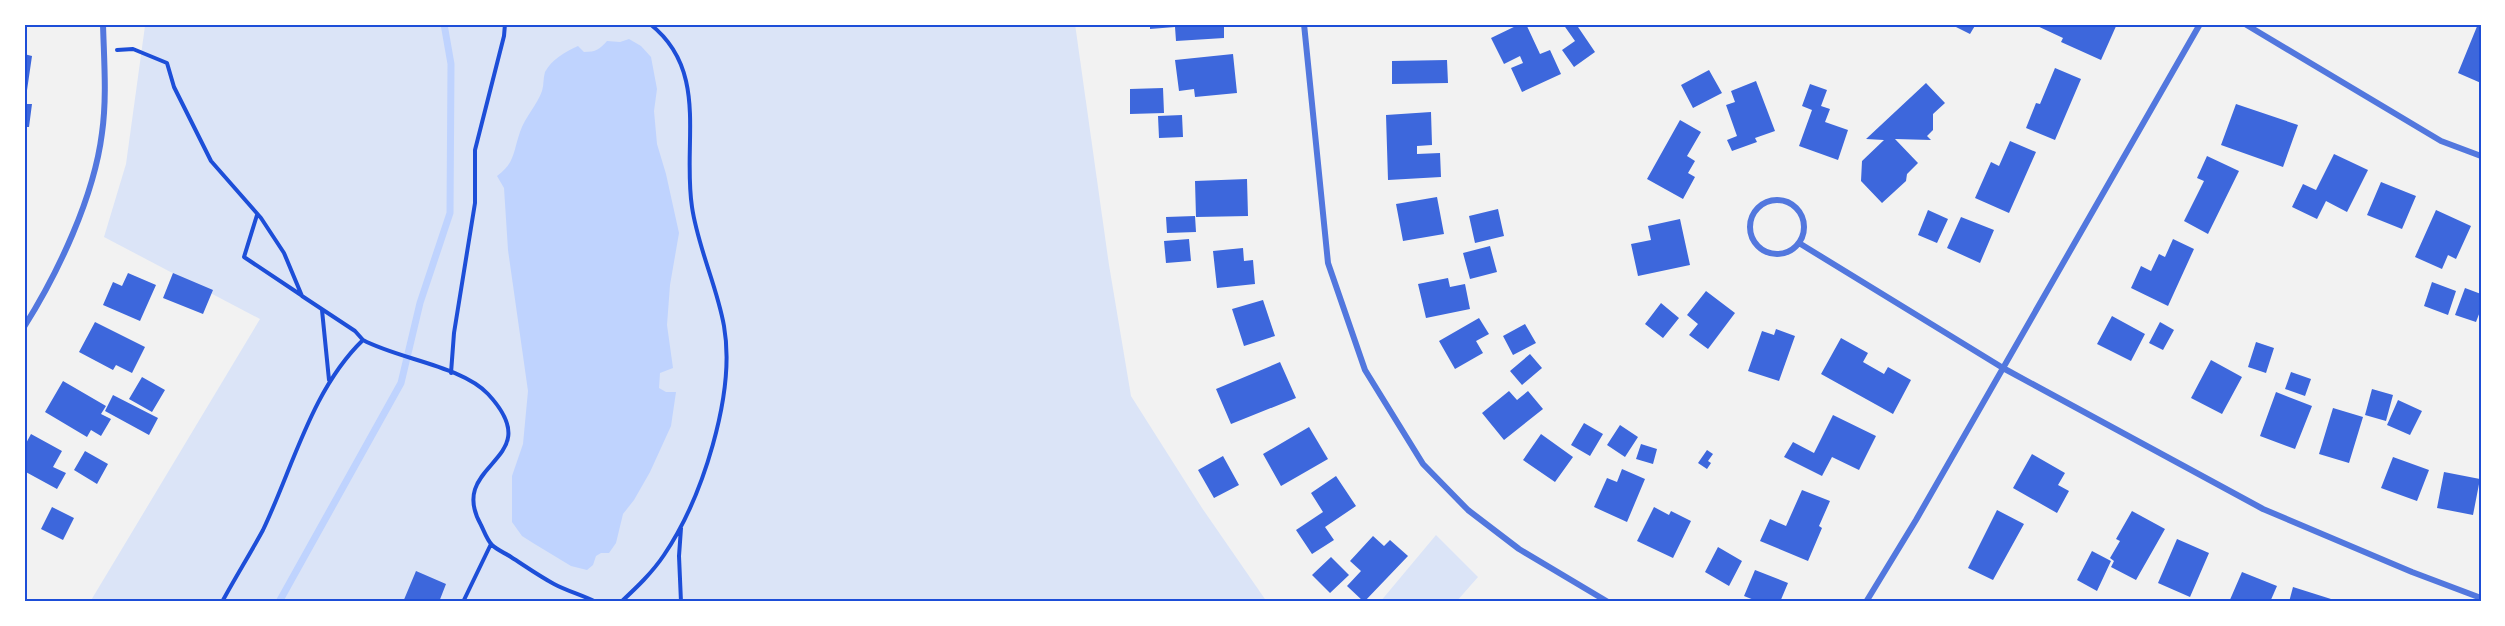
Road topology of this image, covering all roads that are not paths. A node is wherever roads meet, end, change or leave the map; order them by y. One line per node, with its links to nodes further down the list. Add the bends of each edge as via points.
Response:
1 (103, 24): 7 (street, via 105,93 93,178 63,255)
2 (1304, 24): 10 (street, via 1328,263 1365,370 1423,464 1468,510 1519,549)
3 (2200, 24): 8 (street)
4 (2245, 24): 5 (street, via 2441,141)
5 (2481, 156)
6 (1799, 243): 6 (street, via 1803,235 1802,217 1790,204 1782,200 1764,203 1751,216 1753,242 1767,253 1784,254); 8 (street)
7 (24, 327)
8 (2003, 368): 9 (street, via 2263,509); 11 (street)
9 (2481, 598)
10 (1608, 602)
11 (1866, 602)

